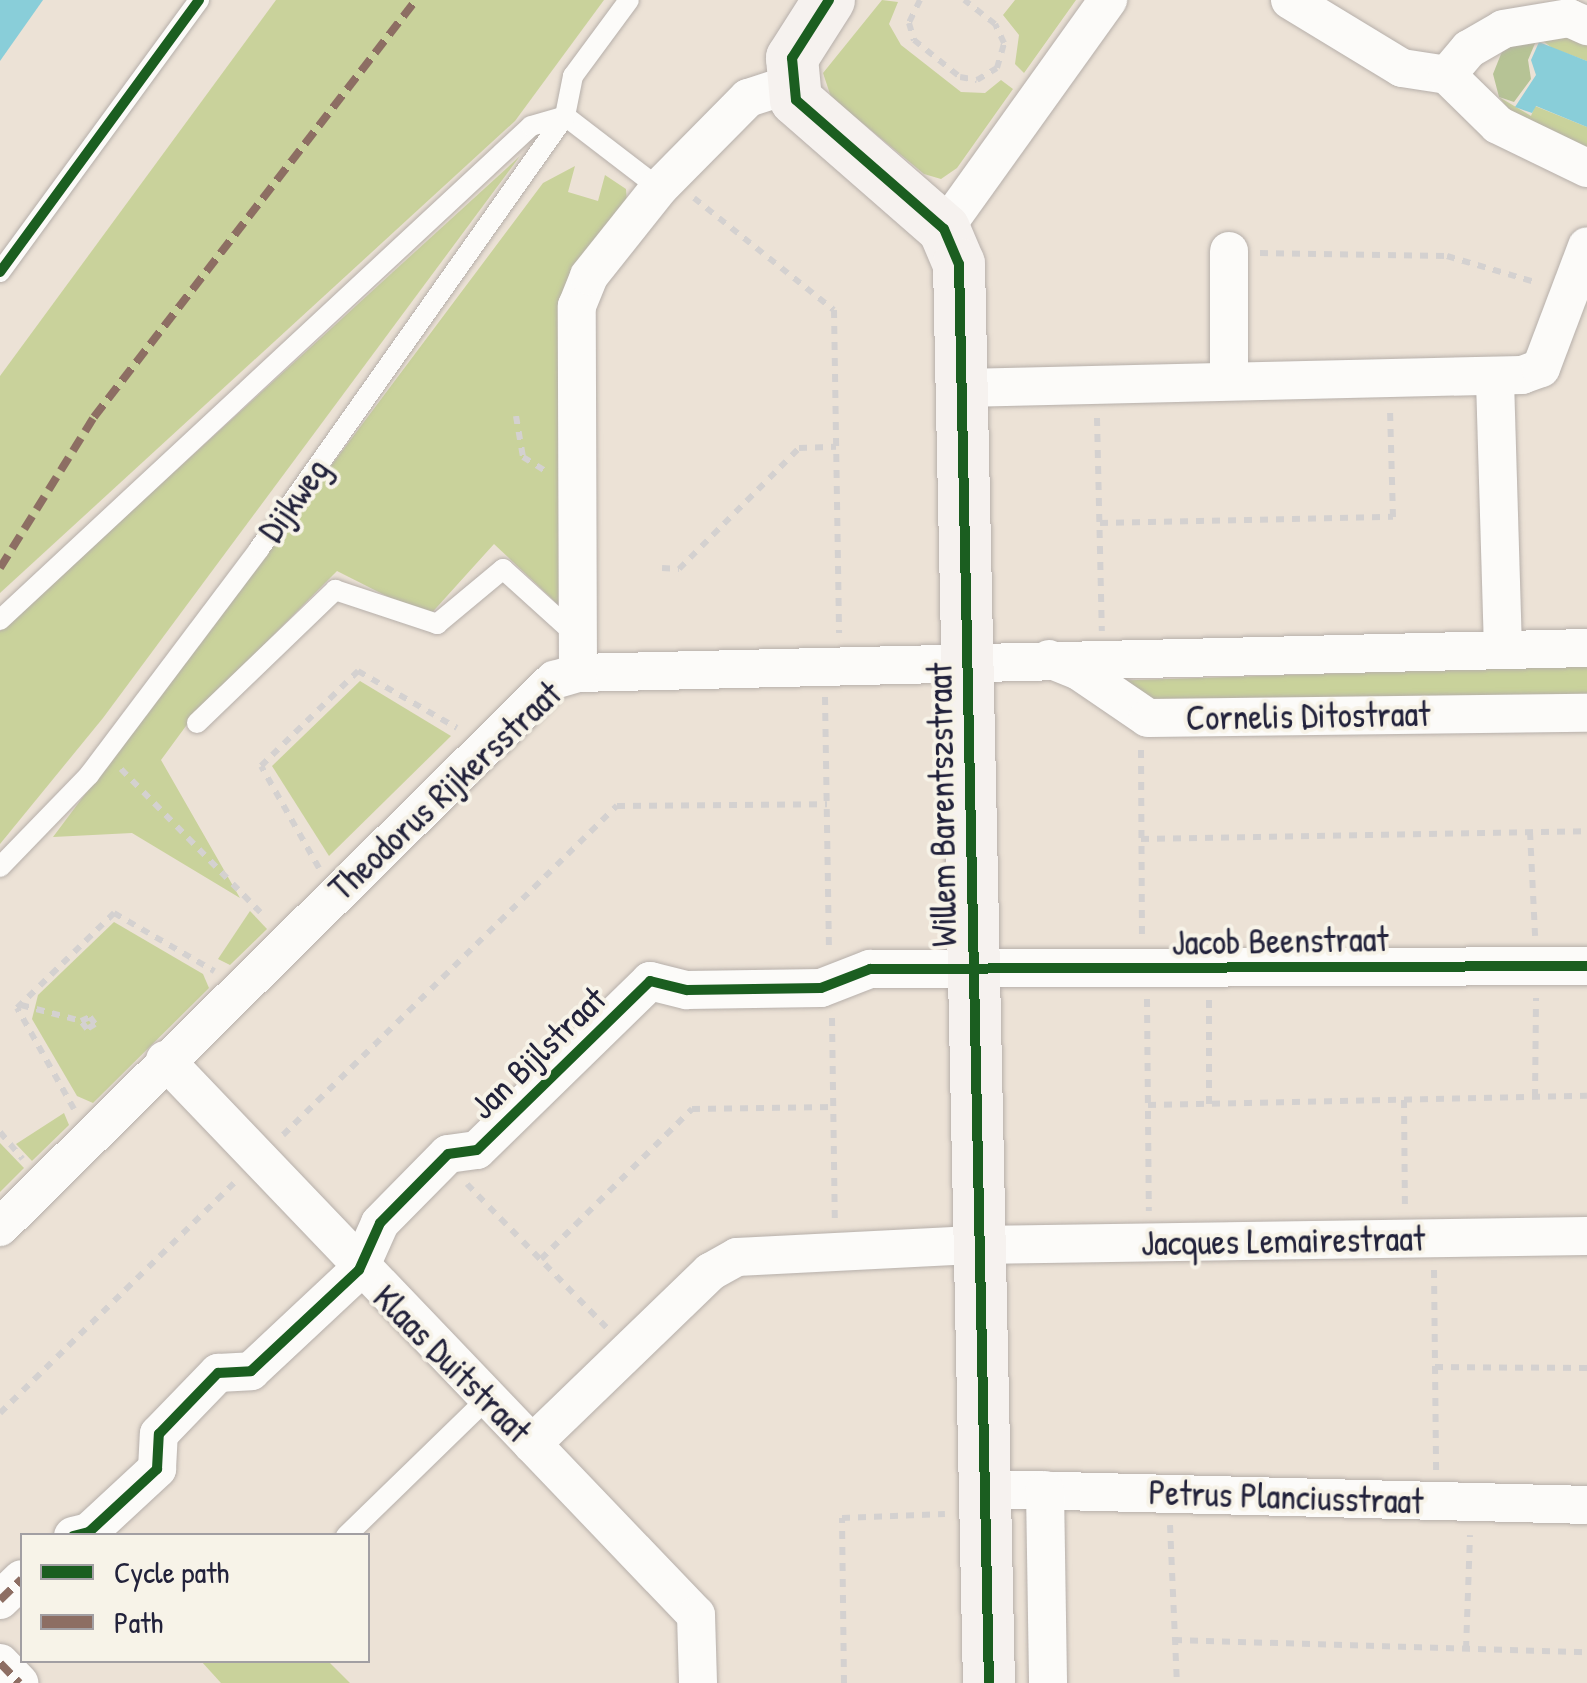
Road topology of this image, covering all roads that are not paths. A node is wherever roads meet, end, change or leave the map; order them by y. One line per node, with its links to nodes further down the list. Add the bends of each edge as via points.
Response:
1 (199, 0): 15 (lane)
2 (629, 0): 9 (lane, Dijkweg, via 573,76)
3 (829, 0): 8 (street, via 797,44)
4 (1108, 0): 12 (street)
5 (1290, 0): 7 (street, via 1402,68)
6 (1587, 26): 7 (street, via 1569,18 1504,29 1469,50)
7 (1446, 76): 10 (street, via 1498,125)
8 (790, 84): 11 (street, Theodorus Rijkersstraat, via 748,98); 12 (street, via 806,112)
9 (565, 116): 11 (lane); 19 (lane, via 531,126); 27 (lane, Dijkweg, via 259,550 105,753)
10 (1583, 166)
11 (658, 188): 22 (street, Theodorus Rijkersstraat, via 589,276 577,306)
12 (944, 229): 18 (street, Willem Barentszstraat, via 960,264)
13 (1587, 246): 17 (street, via 1541,368)
14 (1228, 251): 16 (street)
15 (0, 272)
16 (1229, 379): 17 (street); 18 (street)
17 (1495, 380): 20 (street)
18 (963, 388): 24 (street, Willem Barentszstraat)
19 (0, 620)
20 (1503, 648): 21 (street, Cornelis Ditostraat); 23 (street, Cornelis Ditostraat)
21 (1587, 648)
22 (578, 655): 24 (street, Cornelis Ditostraat, via 824,666); 26 (lane, via 503,569 437,624 336,590); 30 (street, Theodorus Rijkersstraat)
23 (1046, 658): 24 (street, Cornelis Ditostraat); 25 (street, Cornelis Ditostraat, via 1079,671 1141,713)
24 (966, 660): 29 (street, Willem Barentszstraat)
25 (1587, 712)
26 (197, 723)
27 (0, 867)
28 (1587, 966): 29 (street, Jacob Beenstraat)
29 (973, 967): 33 (street, Willem Barentszstraat); 34 (street, Jan Bijlstraat, via 870,969 821,988 687,990 650,982 477,1150 448,1154 380,1223)
30 (165, 1060): 31 (street, Theodorus Rijkersstraat); 34 (street, Klaas Duitstraat)
31 (0, 1227)
32 (1587, 1236): 33 (street, Jacques Lemairestraat)
33 (978, 1246): 36 (street, Jacques Lemairestraat, via 737,1257 710,1272); 38 (street, Willem Barentszstraat)
34 (359, 1270): 35 (street, Klaas Duitstraat); 40 (street, Jan Bijlstraat, via 251,1371 218,1373 159,1434 157,1469)
35 (487, 1399): 36 (street, Klaas Duitstraat); 41 (lane)
36 (532, 1444): 46 (street, Klaas Duitstraat, via 696,1615)
37 (1046, 1490): 38 (street, Petrus Planciusstraat); 39 (street, Petrus Planciusstraat); 48 (street)
38 (986, 1501): 47 (street, Willem Barentszstraat)
39 (1587, 1505)
40 (85, 1533)
41 (349, 1533)
42 (20, 1581): 43 (street)
43 (0, 1600)
44 (0, 1662): 45 (street)
45 (19, 1683)
46 (698, 1683)
47 (989, 1683)
48 (1048, 1683)

